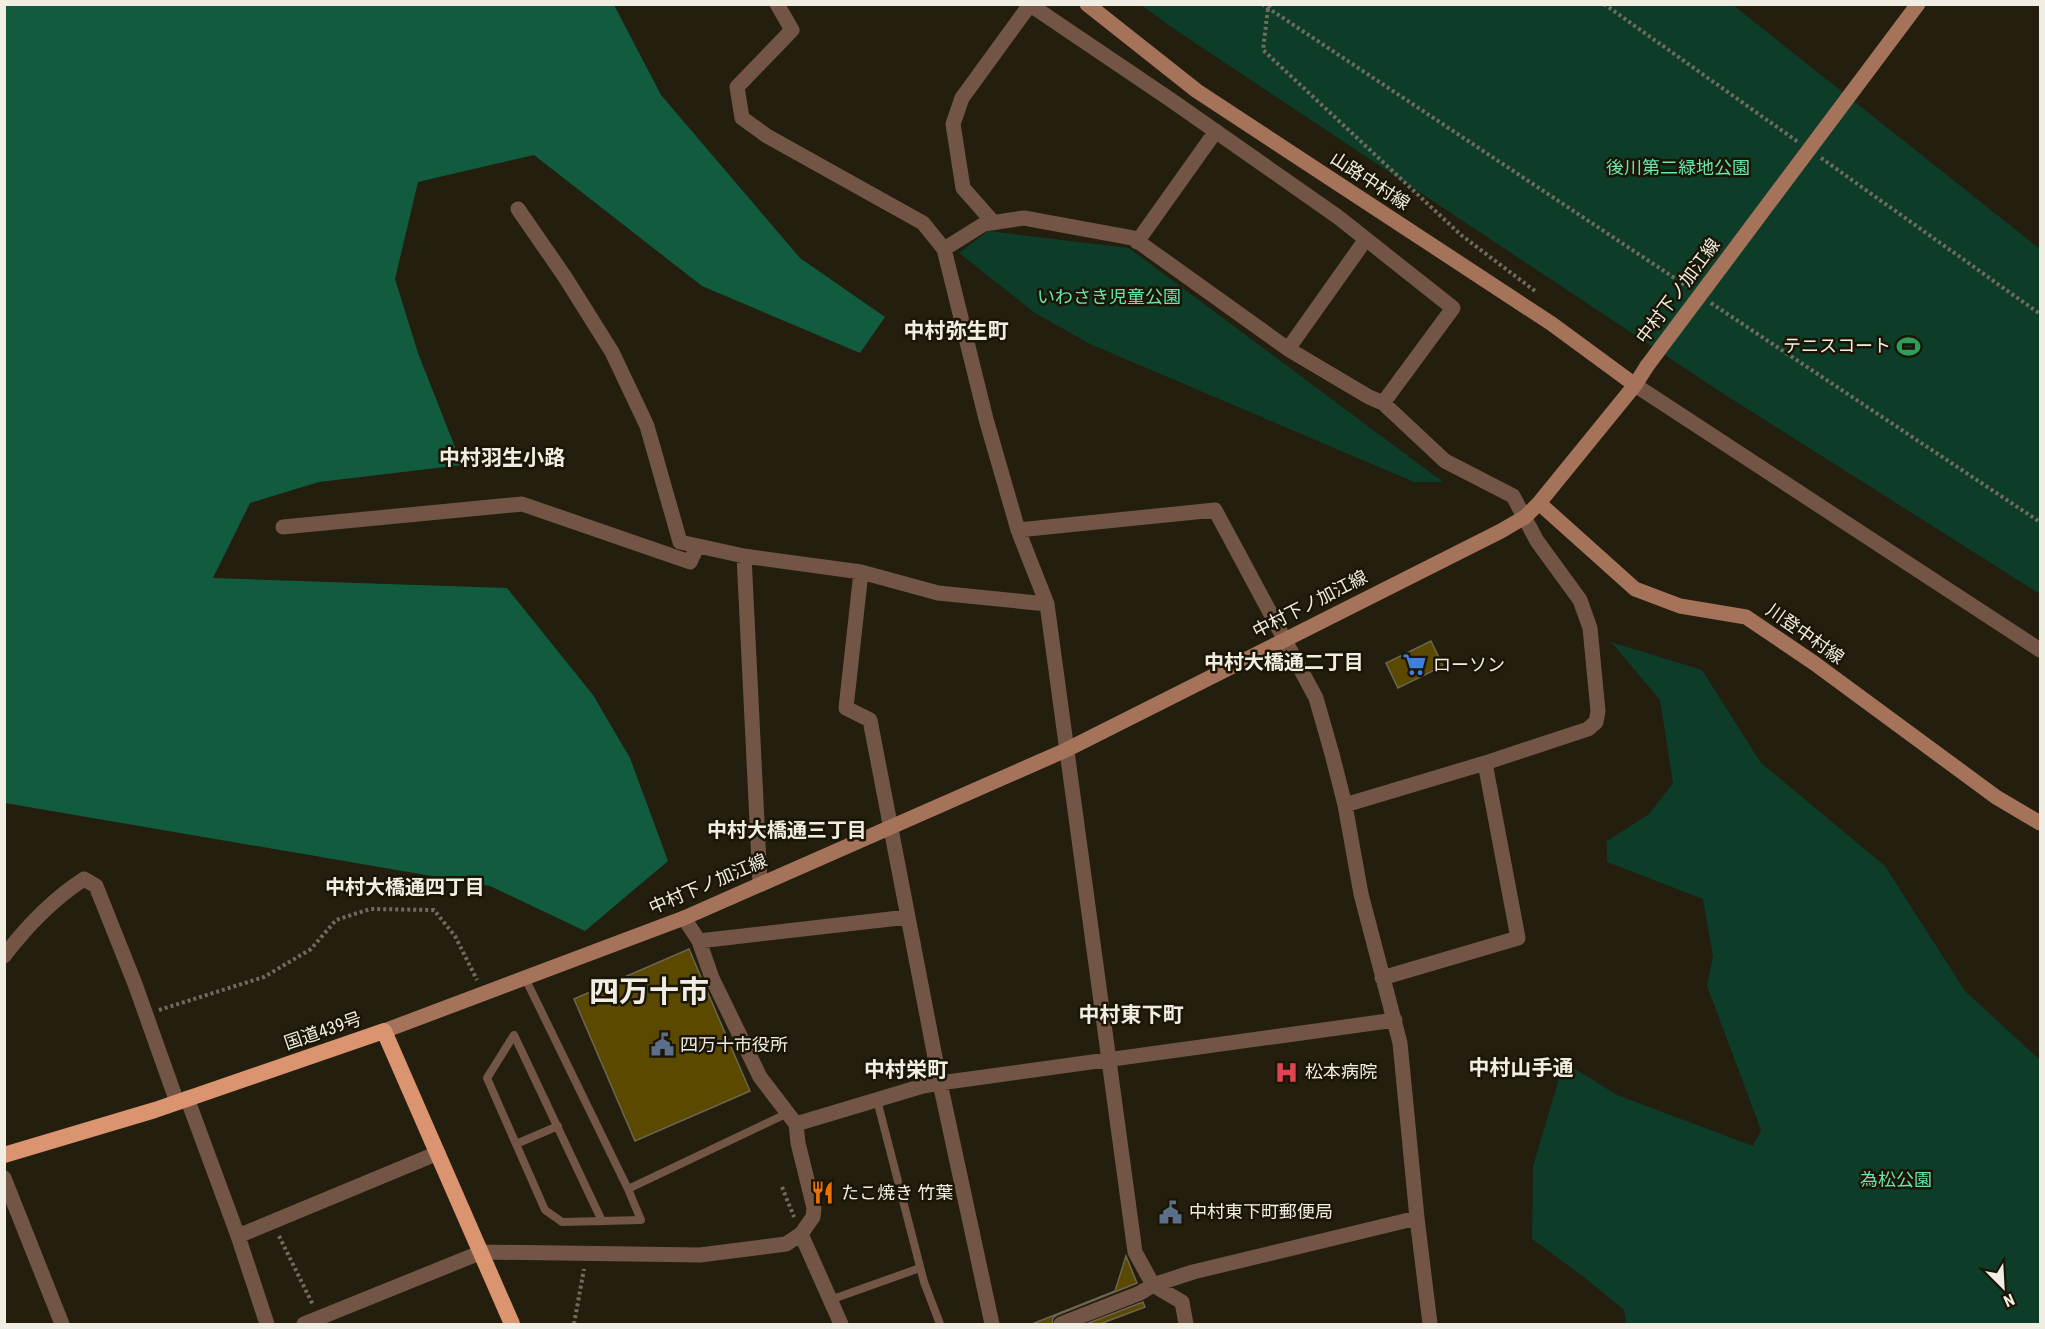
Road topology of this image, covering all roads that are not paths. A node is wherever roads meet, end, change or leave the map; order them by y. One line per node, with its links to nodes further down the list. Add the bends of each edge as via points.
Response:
1 (777, 4): 10 (street, via 792,30 737,87 742,118 767,136 923,223)
2 (1086, 4): 12 (main road, 山路中村線, via 1197,91 1542,318)
3 (1918, 4): 12 (main road, 中村下ノ加江線, bridge)
4 (1029, 5): 5 (street); 7 (street, via 962,98 953,124 963,188)
5 (1216, 131): 8 (street); 9 (street)
6 (518, 209): 18 (street, via 612,352 647,426 680,542)
7 (993, 222): 9 (street, via 1024,218 1133,238); 10 (street)
8 (1366, 239): 11 (street); 13 (street, via 1453,308)
9 (1137, 242): 11 (street)
10 (944, 249): 17 (street)
11 (1288, 349): 13 (street)
12 (1635, 385): 14 (main road, 中村下ノ加江線); 23 (street)
13 (1383, 403): 15 (street, via 1445,460 1512,496)
14 (1539, 503): 15 (main road, 中村下ノ加江線); 27 (main road, 川登中村線, via 1635,589 1680,606 1746,617 1996,797)
15 (1525, 517): 22 (main road, 中村下ノ加江線); 25 (street, via 1537,541 1580,600 1590,628 1598,711 1596,722 1588,729)
16 (283, 527): 18 (street, via 522,504 690,562)
17 (1018, 530): 21 (street); 22 (street, via 1215,510)
18 (697, 547): 19 (street)
19 (744, 556): 20 (street); 29 (street)
20 (861, 572): 21 (street, via 938,593); 28 (street, via 846,708 870,720)
21 (1047, 604): 24 (street)
22 (1285, 638): 24 (main road, 中村下ノ加江線); 26 (street, via 1316,698)
23 (2040, 650)
24 (1066, 750): 28 (main road, 中村下ノ加江線); 38 (street)
25 (1485, 763): 26 (street); 35 (street, via 1518,938)
26 (1345, 805): 35 (street)
27 (2040, 823)
28 (892, 826): 29 (main road, 中村下ノ加江線); 30 (street)
29 (760, 883): 31 (main road, 中村下ノ加江線)
30 (908, 917): 32 (street); 39 (street)
31 (684, 918): 32 (street); 34 (main road, 中村下ノ加江線)
32 (699, 941): 42 (street, via 712,978 760,1077)
33 (4, 956): 40 (street, via 25,929 67,890 84,879 96,886)
34 (525, 978): 37 (main road, 中村下ノ加江線); 48 (lane)
35 (1382, 978): 36 (street)
36 (1395, 1020): 38 (street); 49 (street)
37 (384, 1031): 40 (highway, 国道439号); 45 (highway, 国道439号)
38 (1108, 1059): 39 (street); 55 (street, via 1135,1252)
39 (940, 1083): 41 (street); 63 (street)
40 (182, 1100): 46 (highway, 国道439号); 52 (street)
41 (877, 1100): 42 (street); 54 (lane)
42 (792, 1119): 48 (lane); 51 (street, via 814,1208)
43 (558, 1126): 44 (lane); 44 (lane, via 514,1035 488,1078); 50 (lane)
44 (516, 1144): 50 (lane, via 545,1210 562,1222)
45 (438, 1153): 52 (street); 53 (highway, 国道439号)
46 (4, 1155)
47 (4, 1178): 57 (street)
48 (628, 1189): 50 (lane, via 641,1220)
49 (1417, 1218): 55 (street, via 1193,1272); 66 (street)
50 (602, 1221)
51 (801, 1234): 53 (street, via 786,1244 700,1255); 56 (street)
52 (238, 1236): 58 (street)
53 (482, 1252): 59 (street); 60 (highway, 国道439号)
54 (920, 1268): 56 (lane); 62 (lane)
55 (1153, 1286): 64 (street); 65 (street, via 1182,1302)
56 (830, 1300): 61 (street)
57 (62, 1324)
58 (267, 1324)
59 (304, 1324)
60 (512, 1324)
61 (841, 1324)
62 (940, 1324)
63 (992, 1324)
64 (1061, 1324)
65 (1186, 1324)
66 (1430, 1324)

